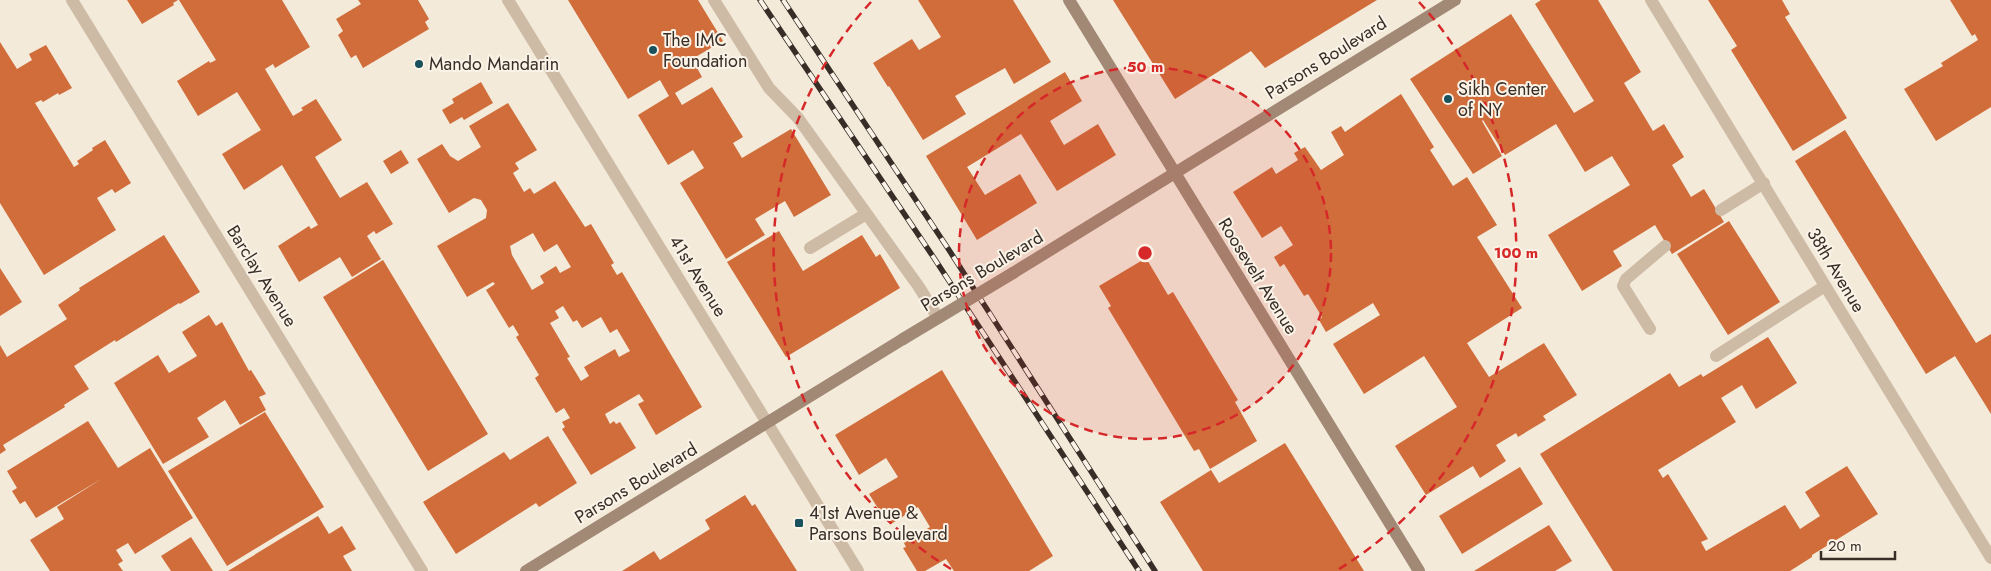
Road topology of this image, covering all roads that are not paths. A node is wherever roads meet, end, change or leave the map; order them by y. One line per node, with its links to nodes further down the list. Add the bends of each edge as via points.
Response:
1 (72, 0): 19 (street, Barclay Avenue)
2 (508, 0): 17 (street, 41st Avenue)
3 (714, 0): 10 (street, via 769,88 798,118)
4 (1069, 0): 7 (street, Roosevelt Avenue)
5 (1455, 0): 7 (street, Parsons Boulevard)
6 (1651, 0): 8 (street, 38th Avenue)
7 (1174, 172): 14 (street, Parsons Boulevard, bridge); 22 (street, Roosevelt Avenue)
8 (1764, 183): 9 (street); 13 (street, 38th Avenue)
9 (1721, 210)
10 (866, 214): 12 (street); 14 (street)
11 (1665, 246): 15 (street, via 1626,279 1623,286)
12 (810, 248)
13 (1825, 286): 16 (street); 18 (street, 38th Avenue)
14 (938, 318): 17 (street, Parsons Boulevard, bridge)
15 (1650, 329)
16 (1716, 356)
17 (767, 424): 20 (street, Parsons Boulevard); 21 (street, 41st Avenue)
18 (1991, 558)
19 (422, 571)
20 (526, 571)
21 (858, 571)
22 (1419, 571)

